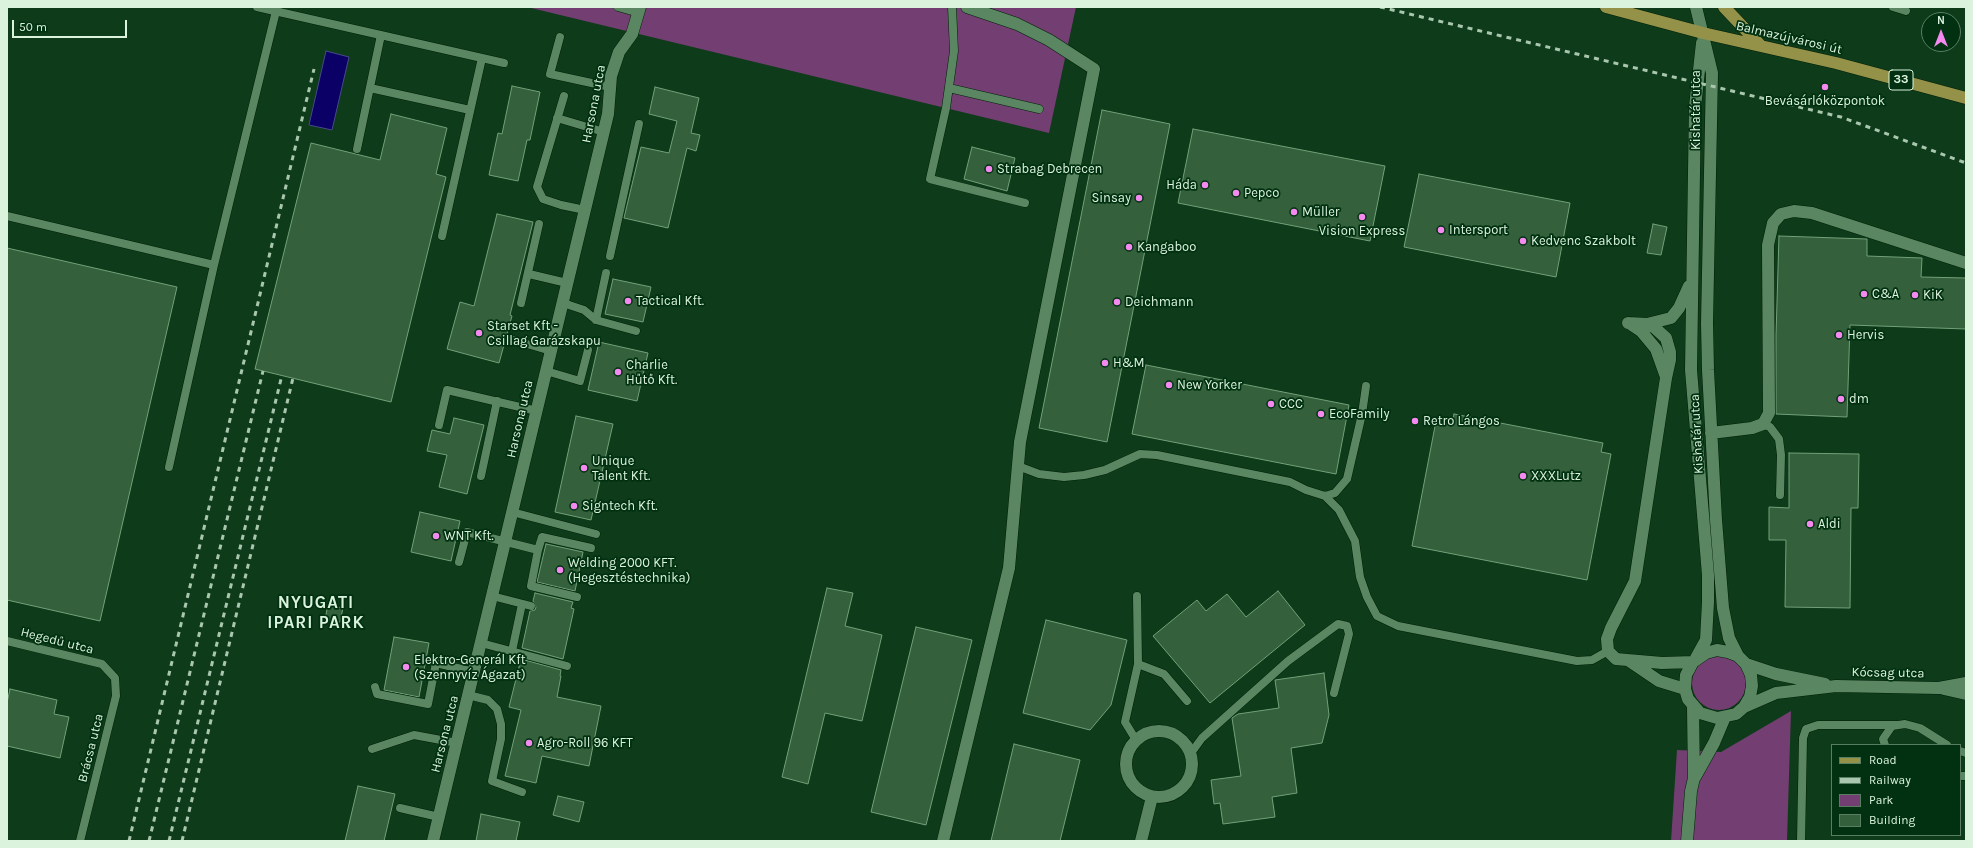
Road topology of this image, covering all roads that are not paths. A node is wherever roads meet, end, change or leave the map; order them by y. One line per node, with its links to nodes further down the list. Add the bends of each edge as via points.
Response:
1 (257, 7): 9 (lane)
2 (618, 7): 10 (lane)
3 (952, 7): 20 (lane, via 954,51)
4 (967, 7): 57 (street, via 1036,33 1094,69 1020,442)
5 (1606, 7): 12 (main road, Balmazújvárosi út / 33)
6 (1696, 7): 12 (street)
7 (1724, 7): 15 (main road)
8 (1893, 7): 11 (lane)
9 (277, 9): 13 (lane); 36 (lane)
10 (640, 10): 18 (street, Harsona utca, via 632,34 619,52)
11 (1906, 11)
12 (1703, 32): 15 (main road, Balmazújvárosi út / 33); 39 (street, Kishatár utca, via 1696,107); 56 (street, Kishatár utca, via 1712,73 1707,323)
13 (381, 35): 16 (lane); 19 (lane)
14 (560, 37): 18 (lane, via 550,74)
15 (1760, 45): 22 (main road, Balmazújvárosi út / 33)
16 (482, 58): 17 (lane); 24 (lane)
17 (504, 63)
18 (610, 87): 27 (street, Harsona utca)
19 (370, 88): 24 (lane); 28 (lane)
20 (949, 88): 23 (lane); 29 (lane, via 930,179)
21 (564, 96): 25 (lane)
22 (1966, 98)
23 (1039, 109)
24 (470, 110): 33 (lane)
25 (557, 118): 27 (lane); 30 (lane, via 537,187 543,199)
26 (639, 124): 34 (lane)
27 (604, 132): 30 (street, Harsona utca)
28 (356, 149)
29 (1025, 203)
30 (585, 210): 40 (street, Harsona utca)
31 (7, 216): 36 (lane)
32 (539, 224): 38 (lane)
33 (442, 236)
34 (610, 256)
35 (1966, 264): 54 (street, via 1812,213 1794,211 1777,216 1768,245 1769,413)
36 (214, 265): 58 (lane)
37 (606, 273): 43 (lane)
38 (529, 274): 40 (lane); 41 (lane)
39 (1691, 282): 44 (street, via 1676,313 1662,322); 78 (street, Kishatár utca, via 1691,370 1708,575 1708,630 1706,640)
40 (567, 283): 42 (street, Harsona utca)
41 (522, 303)
42 (563, 303): 43 (lane, via 584,310); 48 (street, Harsona utca)
43 (596, 320): 45 (lane)
44 (1648, 324): 50 (street, via 1662,333 1669,344 1670,360); 50 (street, via 1628,323 1641,331 1656,349)
45 (636, 331)
46 (510, 339): 48 (lane)
47 (588, 350): 49 (lane, via 580,381)
48 (551, 351): 49 (street, Harsona utca)
49 (546, 371): 53 (street, Harsona utca)
50 (1666, 378): 76 (street, via 1635,581 1610,628 1607,639)
51 (1366, 386): 61 (lane, via 1347,479 1334,494)
52 (497, 401): 53 (lane); 55 (lane, via 447,390); 59 (lane)
53 (537, 411): 62 (street, Harsona utca)
54 (1763, 424): 56 (street, via 1752,428); 60 (lane, via 1770,427 1779,439)
55 (439, 425)
56 (1711, 432): 79 (street, Kishatár utca, via 1723,608 1729,638)
57 (1018, 466): 61 (lane, via 1039,474 1064,477 1105,470 1140,454 1157,455 1290,482); 110 (street, via 1009,568)
58 (169, 468)
59 (481, 476)
60 (1780, 495)
61 (1325, 496): 76 (lane, via 1339,510 1355,541 1360,577 1377,616 1398,626 1577,661 1592,660)
62 (512, 512): 63 (lane); 64 (street, Harsona utca)
63 (596, 534)
64 (505, 541): 66 (lane); 67 (lane, via 467,532); 68 (street, Harsona utca)
65 (591, 548): 66 (lane, via 542,537)
66 (538, 550): 70 (lane, via 531,586)
67 (459, 562)
68 (492, 596): 71 (lane); 74 (street, Harsona utca)
69 (1137, 596): 81 (lane)
70 (577, 597)
71 (522, 604): 72 (lane); 75 (lane)
72 (531, 606)
73 (7, 641): 80 (lane, Hegedű utca)
74 (481, 643): 75 (lane); 83 (street, Harsona utca)
75 (512, 651): 82 (lane)
76 (1608, 651): 77 (street, via 1616,659)
77 (1627, 659): 78 (street, via 1662,663); 88 (street, via 1658,681)
78 (1694, 660): 79 (street, via 1717,650 1728,652); 88 (street, via 1686,675)
79 (1742, 660): 85 (street, via 1776,674); 94 (street, via 1751,675 1752,686 1750,697)
80 (102, 664): 108 (lane, Brácsa utca, via 115,678 116,696)
81 (1138, 664): 92 (lane, via 1164,674); 97 (lane, via 1125,722)
82 (567, 666)
83 (474, 672): 86 (lane, via 436,663 428,704 377,694); 91 (street, Harsona utca)
84 (1966, 683): 87 (street)
85 (1836, 686): 87 (street, Kócsag utca); 94 (street, via 1776,694)
86 (375, 687)
87 (1939, 688): 90 (street)
88 (1685, 689): 93 (street)
89 (1334, 694): 102 (lane, via 1349,634 1347,626 1338,624 1288,661 1202,738)
90 (1966, 694)
91 (468, 695): 99 (street, Harsona utca); 104 (lane, via 488,700 497,709 500,719 501,739 492,782)
92 (1187, 701)
93 (1693, 707): 95 (street, via 1708,716); 103 (street)
94 (1744, 707): 95 (street, via 1736,714)
95 (1725, 718): 103 (street)
96 (1898, 725): 98 (lane, via 1892,726); 100 (lane, via 1920,728); 113 (lane, via 1818,725 1806,729 1803,738)
97 (1136, 740): 102 (street, via 1155,731 1166,732 1177,736); 105 (street, via 1129,749 1126,768 1134,787)
98 (1884, 742)
99 (457, 743): 101 (lane, via 414,734); 107 (street, Harsona utca)
100 (1945, 744)
101 (372, 749)
102 (1191, 753): 105 (street, via 1192,773 1184,786 1172,795)
103 (1694, 778): 112 (street)
104 (522, 792)
105 (1152, 797): 111 (street)
106 (400, 808): 107 (lane)
107 (439, 817): 109 (street, Harsona utca)
108 (80, 841)
109 (433, 841)
110 (943, 841)
111 (1141, 841)
112 (1687, 841)
113 (1801, 841)

